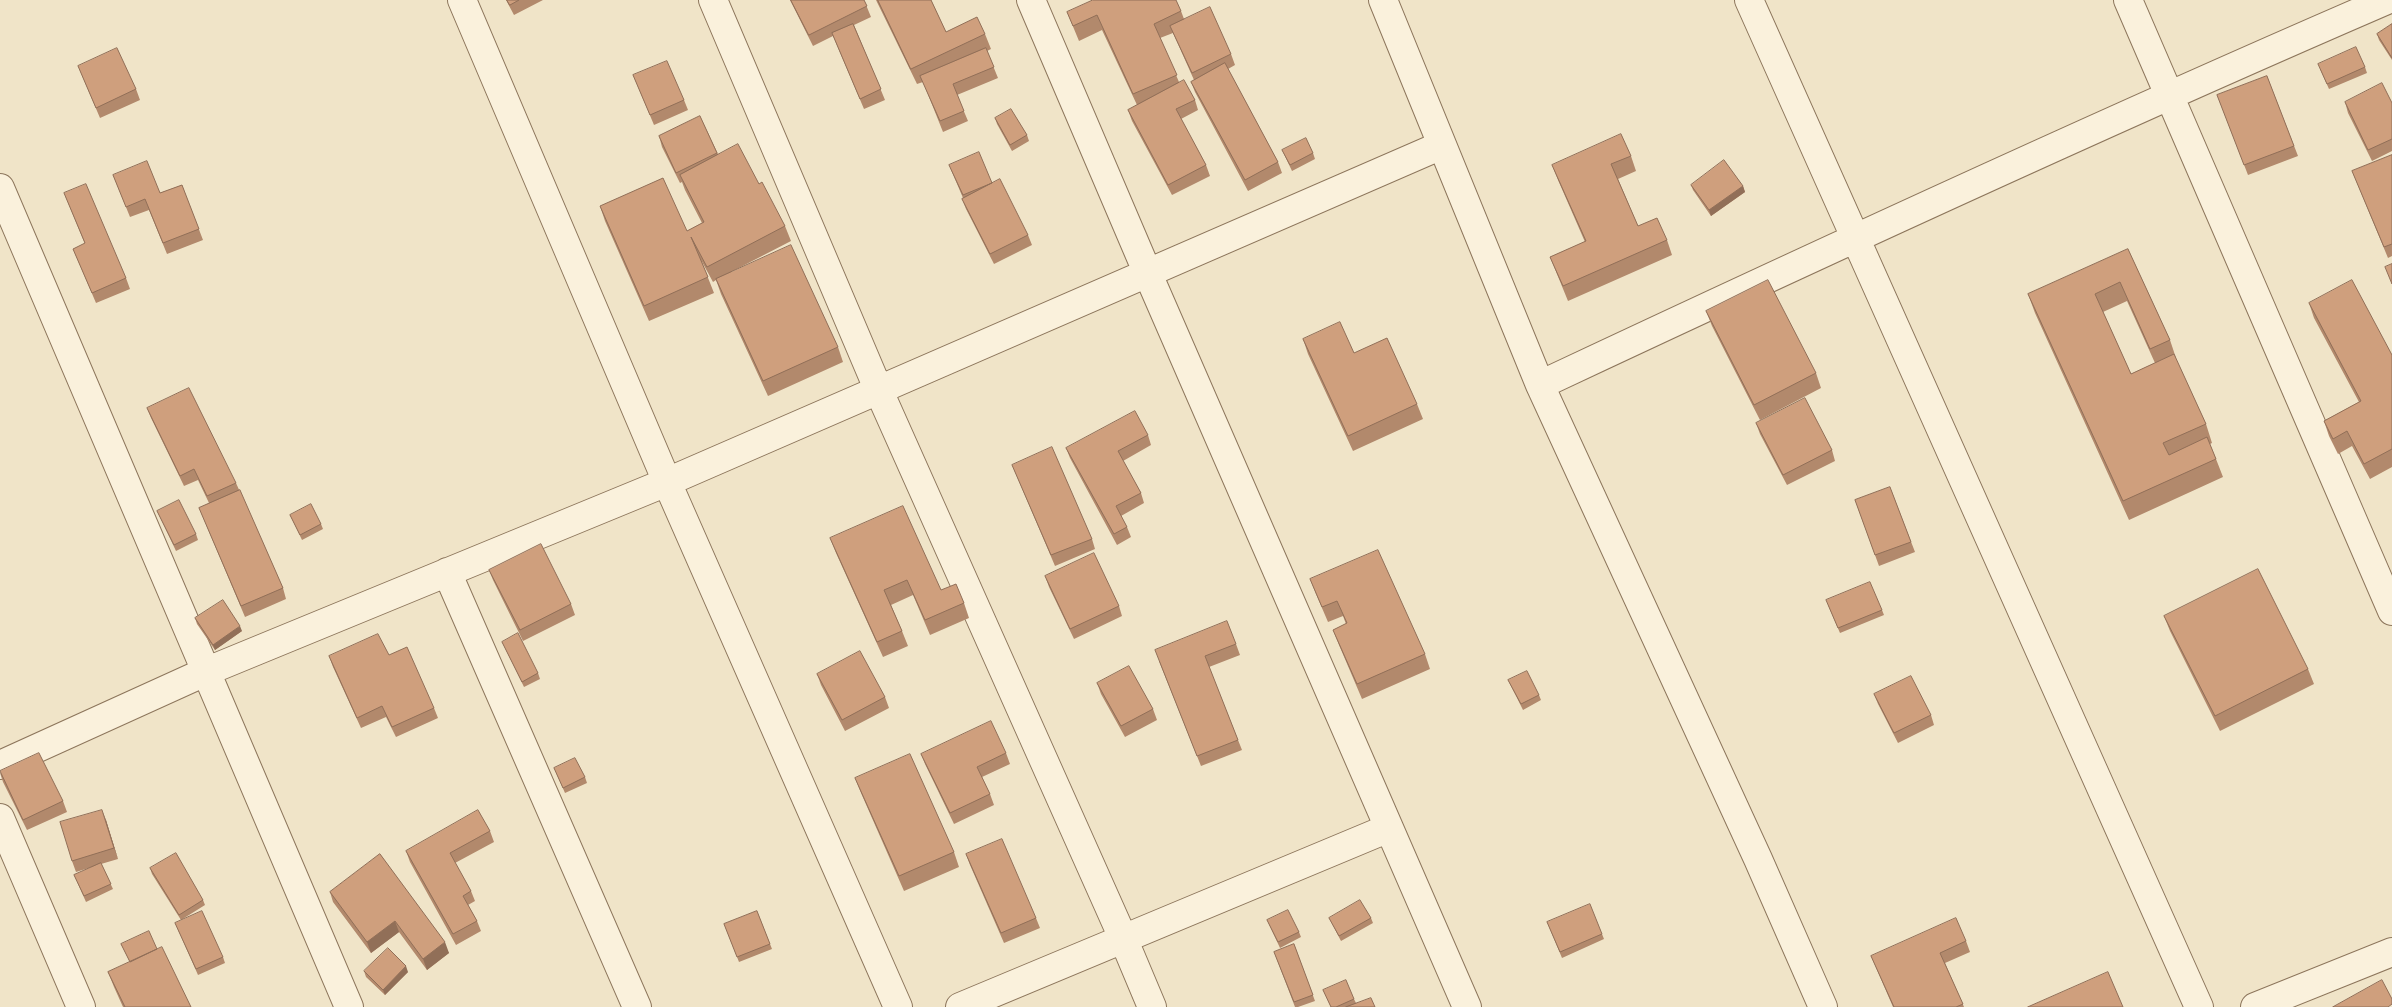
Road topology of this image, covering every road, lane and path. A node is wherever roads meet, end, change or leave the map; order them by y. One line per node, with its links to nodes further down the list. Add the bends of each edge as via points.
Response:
1 (462, 0): 15 (street)
2 (713, 0): 14 (street)
3 (1031, 0): 12 (street)
4 (1383, 0): 9 (street)
5 (1749, 0): 11 (street)
6 (2128, 0): 8 (street)
7 (2387, 0): 8 (street)
8 (2168, 94): 11 (street); 17 (street)
9 (1442, 145): 12 (street); 13 (street)
10 (0, 188): 18 (street)
11 (1854, 238): 13 (street); 32 (street)
12 (1148, 274): 14 (street); 21 (street)
13 (1540, 385): 31 (street)
14 (879, 391): 15 (street); 22 (street)
15 (667, 482): 16 (street); 27 (street)
16 (447, 572): 18 (street); 26 (street)
17 (2392, 611)
18 (205, 672): 19 (street); 25 (street)
19 (0, 765)
20 (0, 818): 24 (street)
21 (1389, 828): 22 (street); 30 (street)
22 (1123, 938): 28 (street); 29 (street)
23 (2392, 952): 33 (street)
24 (81, 1007)
25 (348, 1007)
26 (637, 1007)
27 (898, 1007)
28 (960, 1007)
29 (1152, 1007)
30 (1468, 1007)
31 (1823, 1007)
32 (2199, 1007)
33 (2255, 1007)

